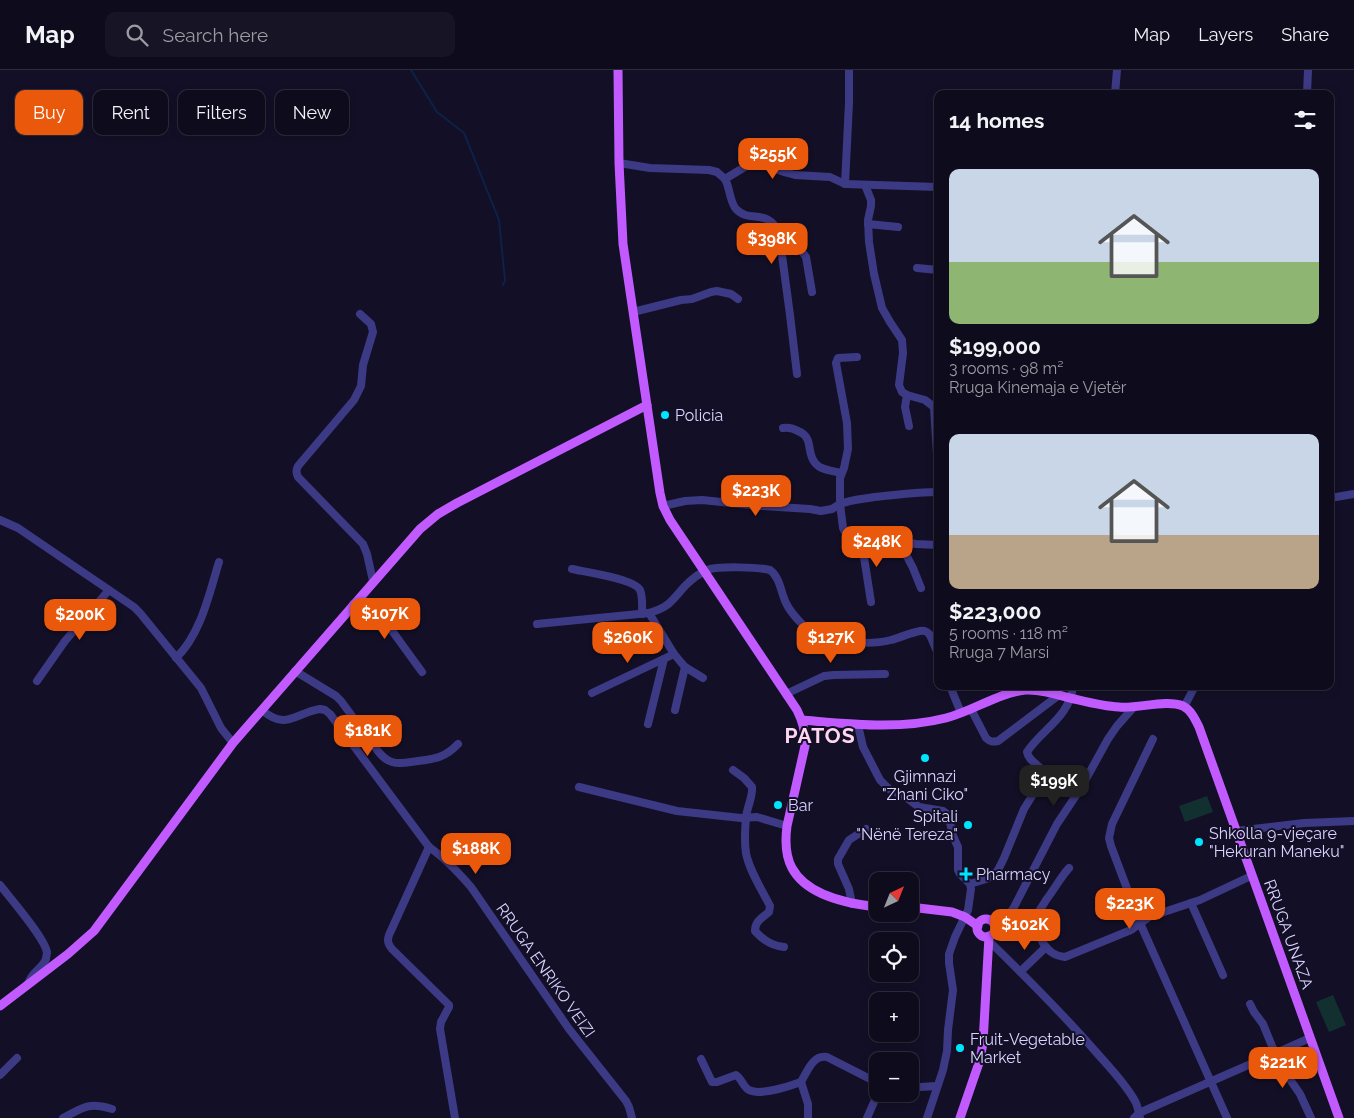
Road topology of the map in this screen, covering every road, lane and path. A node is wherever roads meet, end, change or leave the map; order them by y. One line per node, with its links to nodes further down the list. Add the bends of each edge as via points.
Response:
1 (618, 70): 7 (main road)
2 (849, 70): 9 (street)
3 (1117, 70): 5 (street)
4 (1308, 70): 6 (street)
5 (1115, 90)
6 (1307, 90)
7 (619, 163): 8 (street, via 650,168 709,170); 19 (main road, via 623,244)
8 (725, 179): 9 (street, via 748,165 762,164 795,175 830,177); 14 (street, via 736,210 762,216 772,222)
9 (844, 184): 10 (street)
10 (865, 184): 11 (street); 12 (street, via 871,200)
11 (934, 187)
12 (868, 224): 13 (street); 23 (street, via 871,264 882,308 902,340 899,385)
13 (898, 227)
14 (781, 241): 17 (street, via 804,252); 22 (street)
15 (918, 268): 16 (street)
16 (934, 270)
17 (812, 292)
18 (738, 299): 19 (street, via 718,291)
19 (633, 312): 24 (main road)
20 (360, 314): 41 (street, via 373,332 358,392 298,466 296,473 362,544)
21 (857, 357): 28 (street, via 837,360 847,423 848,449)
22 (797, 374)
23 (907, 395): 25 (street, via 926,400); 26 (street, via 905,407)
24 (646, 405): 33 (main road); 41 (main road, via 438,514)
25 (934, 407)
26 (909, 426)
27 (783, 428): 28 (street, via 790,427 806,435 811,454 821,468)
28 (842, 473): 32 (street)
29 (934, 492): 32 (street, via 912,492)
30 (1354, 494): 31 (street)
31 (1334, 497)
32 (840, 504): 33 (street, via 821,511 702,500); 35 (street, via 845,533)
33 (663, 506): 40 (main road)
34 (0, 520): 43 (street, via 18,528)
35 (861, 538): 36 (street); 44 (street)
36 (899, 541): 37 (street); 42 (street)
37 (934, 545)
38 (219, 562): 52 (street, via 194,635)
39 (572, 569): 46 (street, via 622,580 638,587)
40 (703, 572): 46 (street, via 669,605); 48 (street, via 717,568 770,570 776,576 794,616); 64 (main road)
41 (373, 581): 45 (main road)
42 (921, 588)
43 (109, 590): 52 (street, via 140,613); 59 (street, via 65,641)
44 (871, 602)
45 (353, 604): 55 (main road); 56 (street, via 385,621)
46 (646, 614): 47 (street); 51 (street)
47 (537, 624)
48 (807, 629)
49 (934, 633): 50 (street, via 923,630 888,641)
50 (840, 642)
51 (674, 654): 53 (street); 54 (street)
52 (176, 658): 77 (street, via 201,688)
53 (664, 660): 63 (street); 74 (street)
54 (685, 667): 58 (street); 71 (street)
55 (295, 672): 70 (main road); 78 (street, via 341,700 383,758 391,762 433,760)
56 (422, 672)
57 (885, 674): 64 (street, via 824,676)
58 (703, 678)
59 (37, 681)
60 (952, 690): 72 (street)
61 (1072, 690): 66 (street)
62 (1193, 690): 67 (street)
63 (592, 693)
64 (786, 694): 73 (main road)
65 (1059, 695): 66 (main road); 69 (main road, via 1026,690); 69 (street, via 994,742 986,738)
66 (1071, 698): 68 (main road); 89 (street, via 1055,722 1027,752 1045,775 1021,815 1002,864 991,877)
67 (1184, 707): 68 (main road, via 1169,704); 85 (main road, RRUGA UNAZA, via 1199,727)
68 (1132, 708): 97 (street, via 1108,739 1048,839 1013,909)
69 (971, 709): 72 (main road)
70 (262, 710): 77 (main road); 86 (street, RRUGA ENRIKO VEIZI, via 280,721 320,709 330,714)
71 (675, 710)
72 (961, 713): 75 (main road, via 903,725)
73 (802, 720): 75 (main road); 83 (main road, via 805,746)
74 (648, 724)
75 (858, 725): 89 (street, via 863,747 884,785 919,807 943,811 949,818 958,847 958,870)
76 (1153, 739): 96 (street, via 1109,838)
77 (232, 743): 104 (main road, via 94,931)
78 (458, 744)
79 (733, 770): 81 (street, via 752,787)
80 (578, 787): 81 (street, via 677,811)
81 (746, 818): 83 (street, via 757,817); 100 (street, via 746,855 770,909 755,925 755,931 764,940)
82 (1354, 821): 85 (street)
83 (787, 826): 92 (main road, via 788,859 799,877 826,895)
84 (866, 829): 92 (street, via 849,840 838,858)
85 (1236, 831): 88 (main road, RRUGA UNAZA)
86 (428, 847): 121 (street, via 387,940 388,945 450,1005 440,1029); 122 (street, RRUGA ENRIKO VEIZI, via 471,887 569,1030 626,1101)
87 (1069, 868): 101 (street, via 1036,917 1038,932)
88 (1252, 876): 91 (street); 107 (main road, RRUGA UNAZA)
89 (970, 884): 95 (street)
90 (0, 885): 104 (street, via 33,927 47,951 44,963 32,974)
91 (1191, 903): 96 (street); 103 (street)
92 (852, 904): 93 (main road)
93 (869, 906)
94 (919, 908): 95 (main road, via 943,910)
95 (965, 917): 98 (main road); 115 (street, via 949,954 953,990 945,1060)
96 (1140, 923): 101 (street, via 1131,930 1065,958 1051,953); 113 (street)
97 (994, 924): 98 (main road, via 985,919); 99 (main road)
98 (978, 926): 99 (main road, via 980,934)
99 (989, 939): 102 (street); 126 (main road, via 983,1043)
100 (784, 947)
101 (1046, 947): 102 (street)
102 (1021, 971): 119 (street, via 1129,1092)
103 (1223, 975)
104 (28, 984): 106 (main road)
105 (1250, 1004): 108 (street)
106 (0, 1006)
107 (1310, 1038): 108 (street); 129 (main road, RRUGA UNAZA)
108 (1276, 1052): 113 (street); 128 (street)
109 (17, 1058): 111 (street)
110 (701, 1059): 114 (street, via 712,1082 736,1075 746,1088 754,1092)
111 (0, 1075)
112 (869, 1078): 114 (street, via 822,1056 817,1057)
113 (1211, 1081): 119 (street); 127 (street)
114 (801, 1082): 123 (street, via 808,1104)
115 (936, 1086): 116 (street); 125 (street)
116 (919, 1087)
117 (874, 1102): 124 (street)
118 (112, 1109): 120 (street, via 91,1105)
119 (1138, 1116)
120 (63, 1118)
121 (455, 1118)
122 (632, 1118)
123 (808, 1118)
124 (867, 1118)
125 (927, 1118)
126 (960, 1118)
127 (1227, 1118)
128 (1311, 1118)
129 (1339, 1118)

